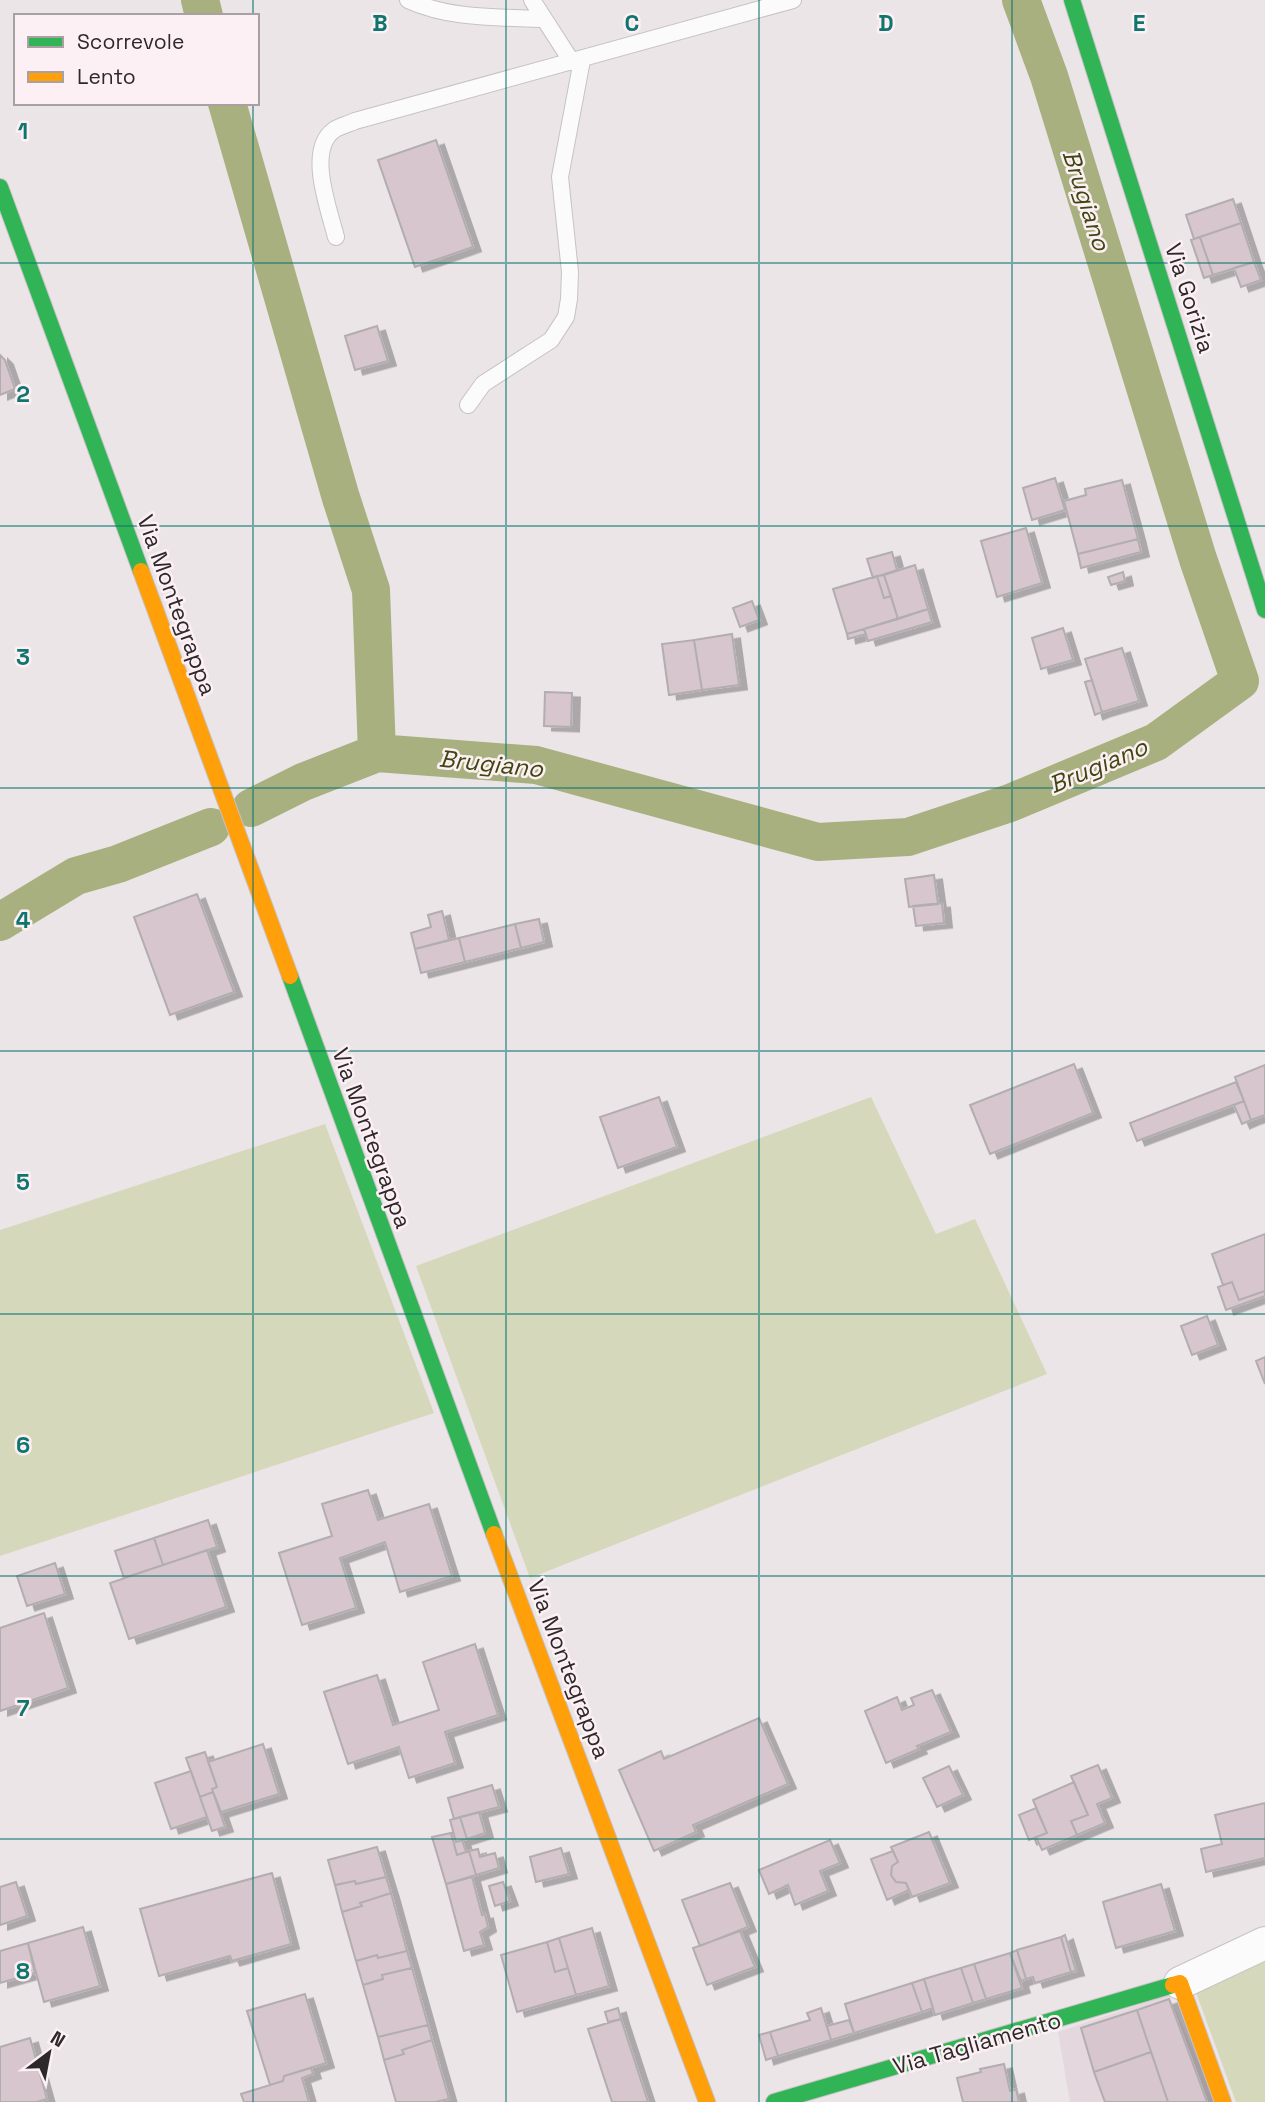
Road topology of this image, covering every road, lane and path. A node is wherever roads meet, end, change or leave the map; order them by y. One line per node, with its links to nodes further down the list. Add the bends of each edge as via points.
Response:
1 (408, 0): 5 (lane, via 428,9)
2 (532, 0): 5 (lane)
3 (793, 0): 6 (lane)
4 (1072, 0): 10 (street, Via Gorizia)
5 (542, 19): 6 (lane)
6 (577, 61): 8 (lane, via 333,130 321,149 320,170); 9 (lane, via 560,177 570,272 566,317 551,340 483,384)
7 (0, 187): 13 (street, Via Montegrappa)
8 (336, 237)
9 (468, 405)
10 (1265, 610)
11 (1265, 1943): 12 (street, Via Tagliamento)
12 (1180, 1983): 14 (street, Via Tagliamento); 15 (street)
13 (707, 2102)
14 (774, 2102)
15 (1223, 2102)

